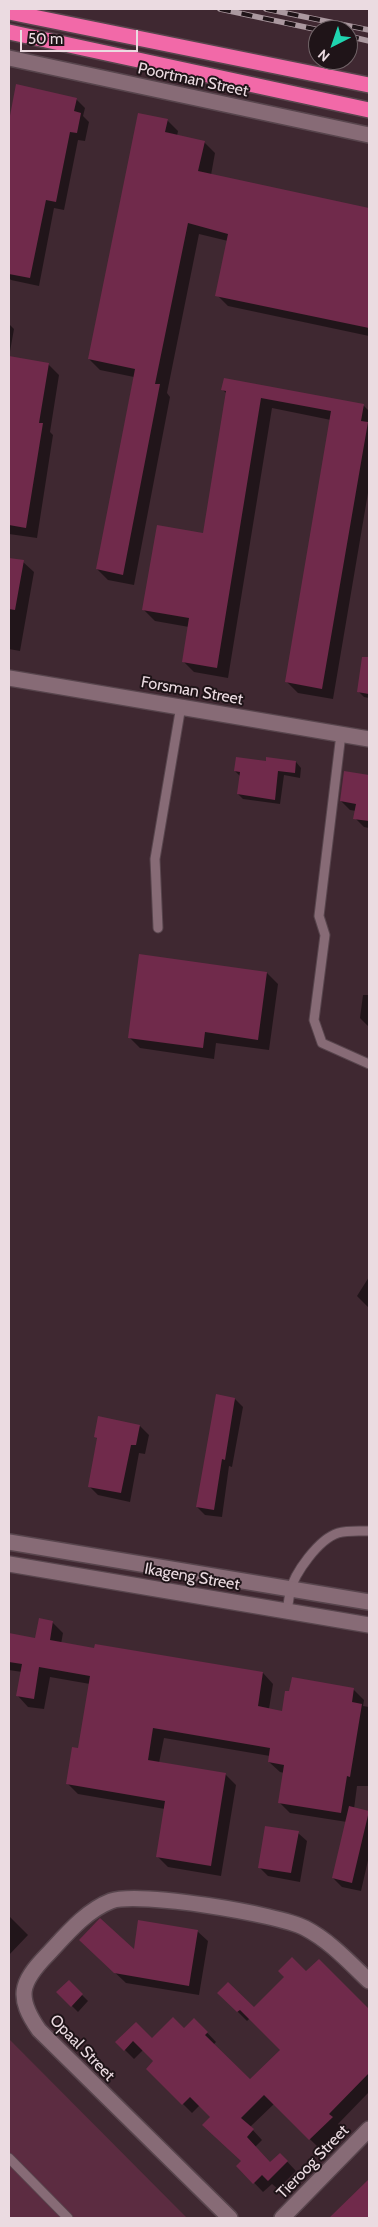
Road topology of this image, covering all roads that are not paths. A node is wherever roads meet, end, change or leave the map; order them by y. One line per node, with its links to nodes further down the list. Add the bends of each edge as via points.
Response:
1 (9, 12): 4 (highway)
2 (9, 32): 5 (highway)
3 (9, 58): 6 (street, Poortman Street)
4 (369, 85)
5 (369, 110)
6 (369, 135)
7 (9, 678): 8 (street, Forsman Street)
8 (181, 706): 9 (street, Forsman Street); 11 (lane, via 154,859)
9 (341, 734): 10 (street, Forsman Street); 12 (lane, via 319,916 326,935 314,1020 322,1043)
10 (369, 739)
11 (158, 928)
12 (369, 1064)
13 (369, 1531): 16 (lane, via 350,1530 330,1536 305,1562)
14 (9, 1542): 16 (street, Ikageng Street)
15 (9, 1564): 18 (street, Ikageng Street)
16 (290, 1590): 17 (street, Ikageng Street); 18 (lane)
17 (369, 1602)
18 (288, 1611): 19 (street, Ikageng Street)
19 (369, 1625)
20 (369, 1981): 24 (street, Opaal Street, via 341,1954 303,1927 258,1915 135,1897 111,1901 91,1912 24,1982 28,2014 39,2030)
21 (369, 2129): 25 (street, Tieroog Street)
22 (9, 2158): 23 (lane)
23 (68, 2218)
24 (230, 2218)
25 (282, 2218)

